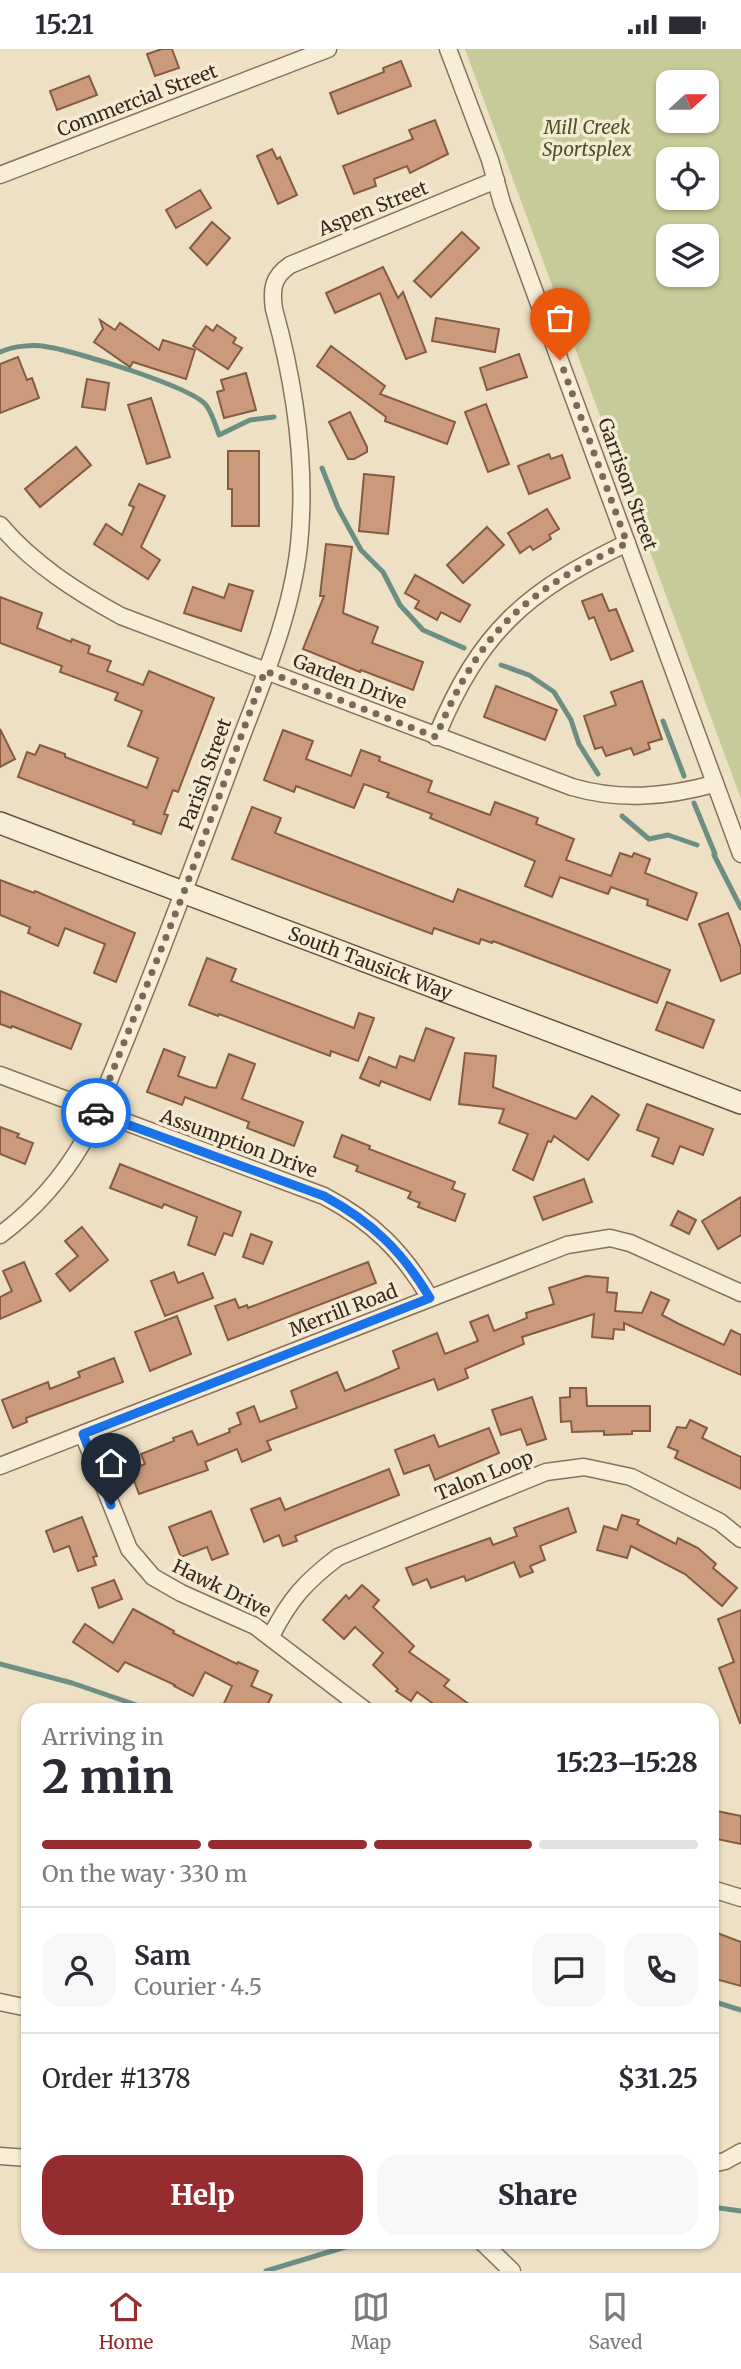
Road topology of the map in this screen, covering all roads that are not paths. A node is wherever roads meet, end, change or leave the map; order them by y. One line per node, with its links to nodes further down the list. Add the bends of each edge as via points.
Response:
1 (328, 49): 3 (street, Commercial Street)
2 (448, 49): 4 (street, Garrison Street)
3 (0, 175)
4 (496, 180): 5 (street, Aspen Street, via 290,264); 7 (street, Garrison Street)
5 (273, 282): 8 (street, Parish Street, via 274,309 293,390 301,505 292,586)
6 (0, 525): 8 (street, Garden Drive, via 36,561 121,617)
7 (627, 543): 9 (street, via 563,577 505,621 464,677); 10 (street, Garrison Street)
8 (265, 671): 9 (street, Garden Drive); 13 (street, Parish Street)
9 (436, 737): 10 (street, Garden Drive, via 612,797 666,794)
10 (714, 784): 12 (street, Garrison Street)
11 (0, 823): 13 (main road, South Tausick Way)
12 (741, 854)
13 (184, 892): 15 (main road, South Tausick Way); 16 (street, Parish Street)
14 (0, 1075): 16 (street, Assumption Drive)
15 (741, 1103)
16 (96, 1112): 17 (street, Parish Street, via 67,1170 25,1216); 19 (street, Assumption Drive, via 349,1209 393,1247)
17 (0, 1235)
18 (741, 1293): 19 (street, Merrill Road, via 651,1250 610,1238 567,1245)
19 (430, 1298): 20 (street, Merrill Road)
20 (83, 1434): 21 (street, Merrill Road); 23 (street, Hawk Drive, via 120,1529 141,1565 167,1586)
21 (0, 1466)
22 (741, 1539): 23 (street, Talon Loop, via 720,1522 631,1478 584,1467 546,1472 338,1557 288,1604)
23 (271, 1636): 24 (street, Hawk Drive)
24 (356, 1703)
25 (719, 1891): 26 (street)
26 (741, 1898)
27 (0, 2002): 28 (street)
28 (21, 2006)
29 (741, 2153): 32 (street)
30 (0, 2157): 31 (street)
31 (21, 2158)
32 (719, 2162)
33 (489, 2249): 34 (street)
34 (512, 2271)

